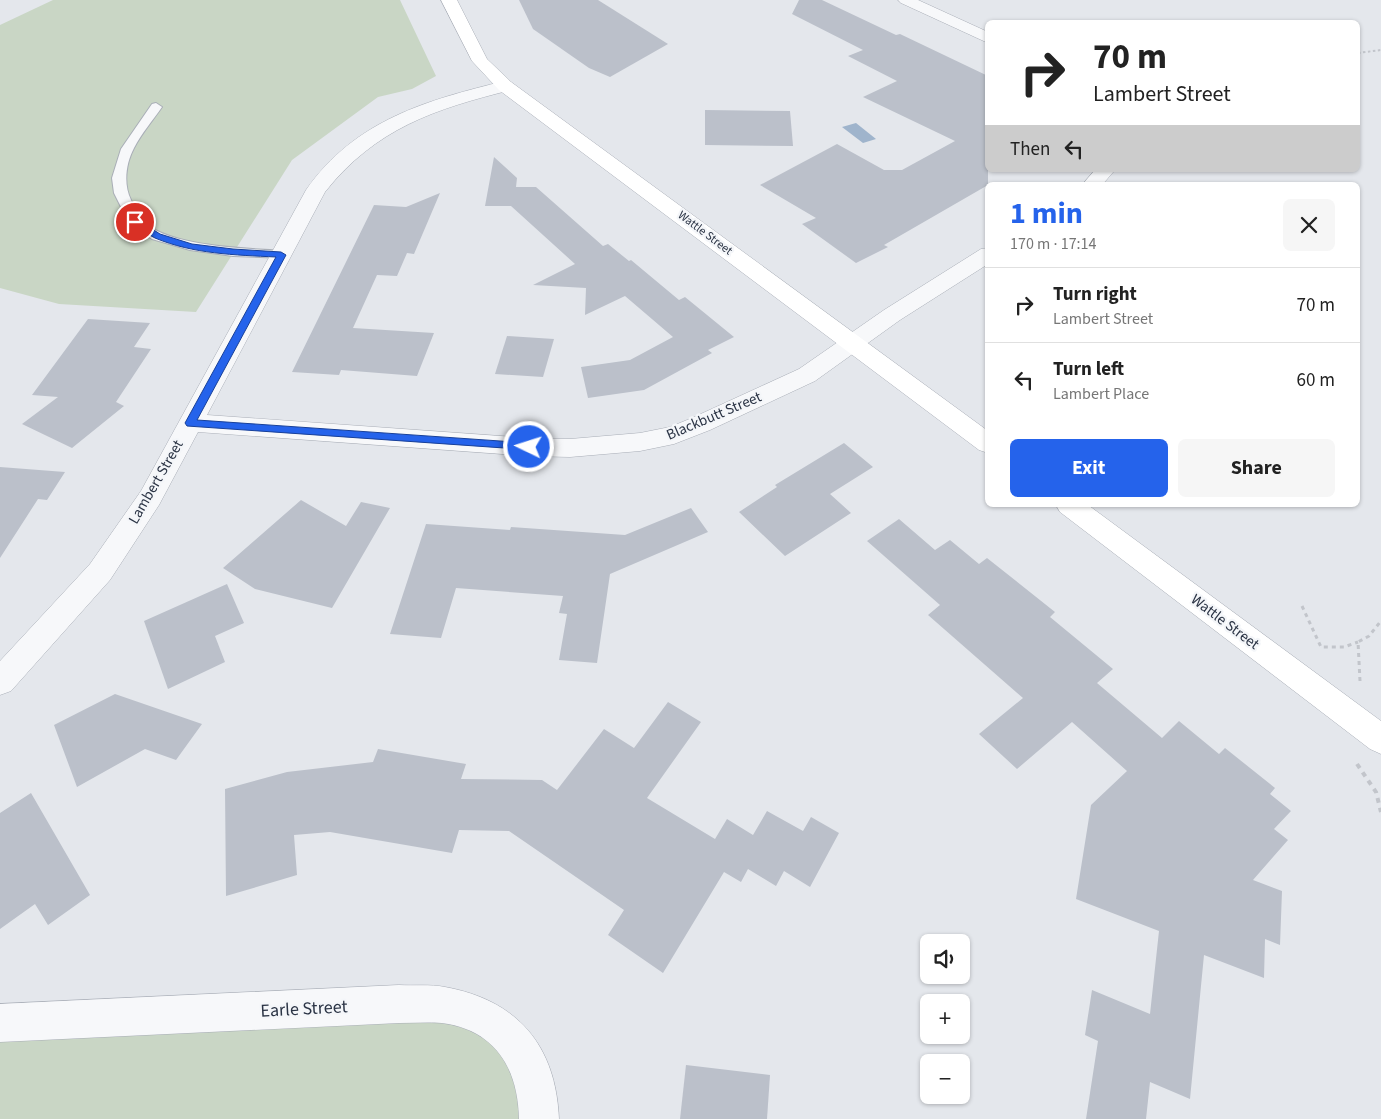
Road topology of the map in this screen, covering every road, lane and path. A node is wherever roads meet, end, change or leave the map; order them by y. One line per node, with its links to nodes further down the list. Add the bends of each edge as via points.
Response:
1 (449, 0): 6 (street, Wattle Street, via 480,61)
2 (906, 0): 3 (street)
3 (985, 37)
4 (1381, 50): 5 (path)
5 (1360, 54)
6 (505, 86): 10 (street, Lambert Street, via 439,102 403,116 376,133 343,158 316,190); 12 (street, Wattle Street)
7 (156, 107): 10 (lane, via 127,149 119,178 121,193 135,222 157,236 190,246)
8 (1103, 172): 9 (street)
9 (1095, 182)
10 (281, 255): 13 (street, Lambert Street)
11 (985, 256): 12 (street, Blackbutt Street)
12 (853, 343): 13 (street, Blackbutt Street, via 807,375 674,435 640,442 570,448 529,447); 14 (street, Wattle Street)
13 (190, 423): 18 (street, Lambert Street, via 150,498 100,572)
14 (985, 442)
15 (1072, 507): 19 (street, Wattle Street)
16 (1302, 606): 17 (path, via 1321,647 1344,648)
17 (1358, 642)
18 (0, 682)
19 (1381, 739)
20 (0, 1023): 21 (street, Earle Street, via 398,1004 443,1005 483,1016 514,1039 532,1068)
21 (539, 1119)

